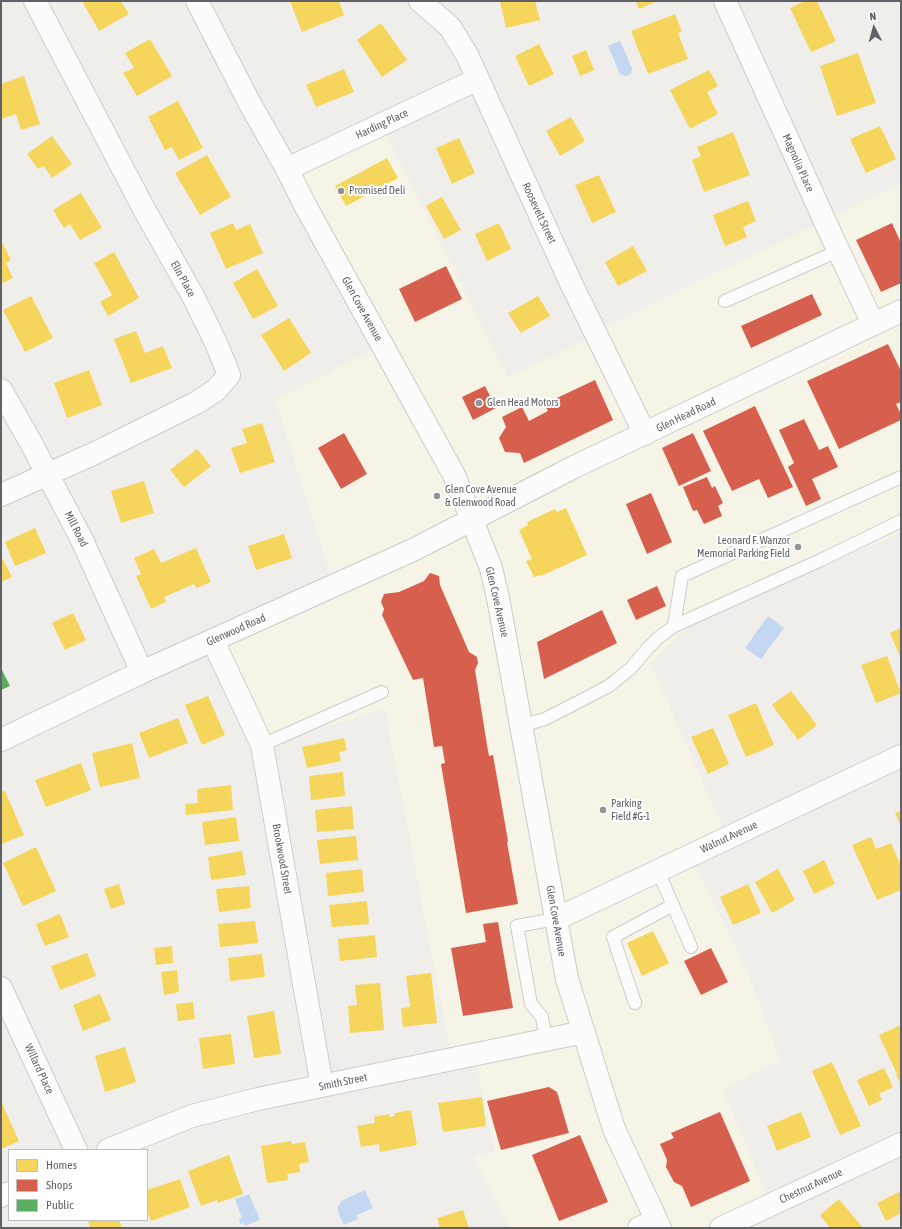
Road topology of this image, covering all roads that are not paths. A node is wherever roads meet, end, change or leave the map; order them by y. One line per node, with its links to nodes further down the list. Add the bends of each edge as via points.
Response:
1 (35, 1): 13 (street, Elin Place, via 145,211 193,296 218,345 229,375 216,390 196,403 93,454)
2 (197, 1): 6 (street, Glen Cove Avenue)
3 (420, 1): 5 (street, Roosevelt Street, via 450,27)
4 (725, 1): 7 (street, Magnolia Place)
5 (478, 79): 6 (street, Harding Place); 12 (street, Roosevelt Street, via 570,281)
6 (287, 169): 16 (street, Glen Cove Avenue, via 454,475)
7 (838, 251): 8 (lane); 10 (street, Magnolia Place)
8 (725, 301)
9 (900, 314): 10 (street, Glen Head Road)
10 (873, 324): 12 (street, Glen Head Road)
11 (1, 390): 13 (street, Mill Road)
12 (645, 434): 16 (street, Glen Head Road)
13 (46, 474): 15 (street); 20 (street, Mill Road, via 82,540)
14 (901, 477): 18 (lane, via 682,576)
15 (1, 495)
16 (471, 520): 19 (street, Glenwood Road, via 414,549); 22 (street, Glen Cove Avenue, via 491,568)
17 (901, 521): 18 (lane)
18 (674, 626): 22 (lane, via 658,638 631,668 609,686 545,719)
19 (213, 641): 20 (street, Glenwood Road); 24 (street, Brookwood Street)
20 (142, 672): 23 (street, Glenwood Road)
21 (382, 692): 24 (lane)
22 (521, 726): 28 (street, Glen Cove Avenue)
23 (1, 740)
24 (262, 745): 34 (street, Brookwood Street)
25 (901, 756): 26 (street, Walnut Avenue)
26 (658, 871): 27 (lane); 28 (street, Walnut Avenue)
27 (673, 905): 29 (lane); 31 (lane, via 613,937)
28 (556, 919): 32 (street, Glen Cove Avenue, via 567,979); 33 (lane, via 517,926 530,1004 542,1017)
29 (691, 947)
30 (1, 988): 36 (street, Willard Place)
31 (635, 1003)
32 (584, 1032): 33 (street, Smith Street); 38 (street, Glen Cove Avenue, via 614,1129)
33 (546, 1040): 34 (street, Smith Street)
34 (322, 1086): 37 (street, Smith Street, via 192,1116)
35 (901, 1144): 39 (street, Chestnut Avenue)
36 (76, 1149)
37 (110, 1149)
38 (652, 1226)
39 (721, 1228)

